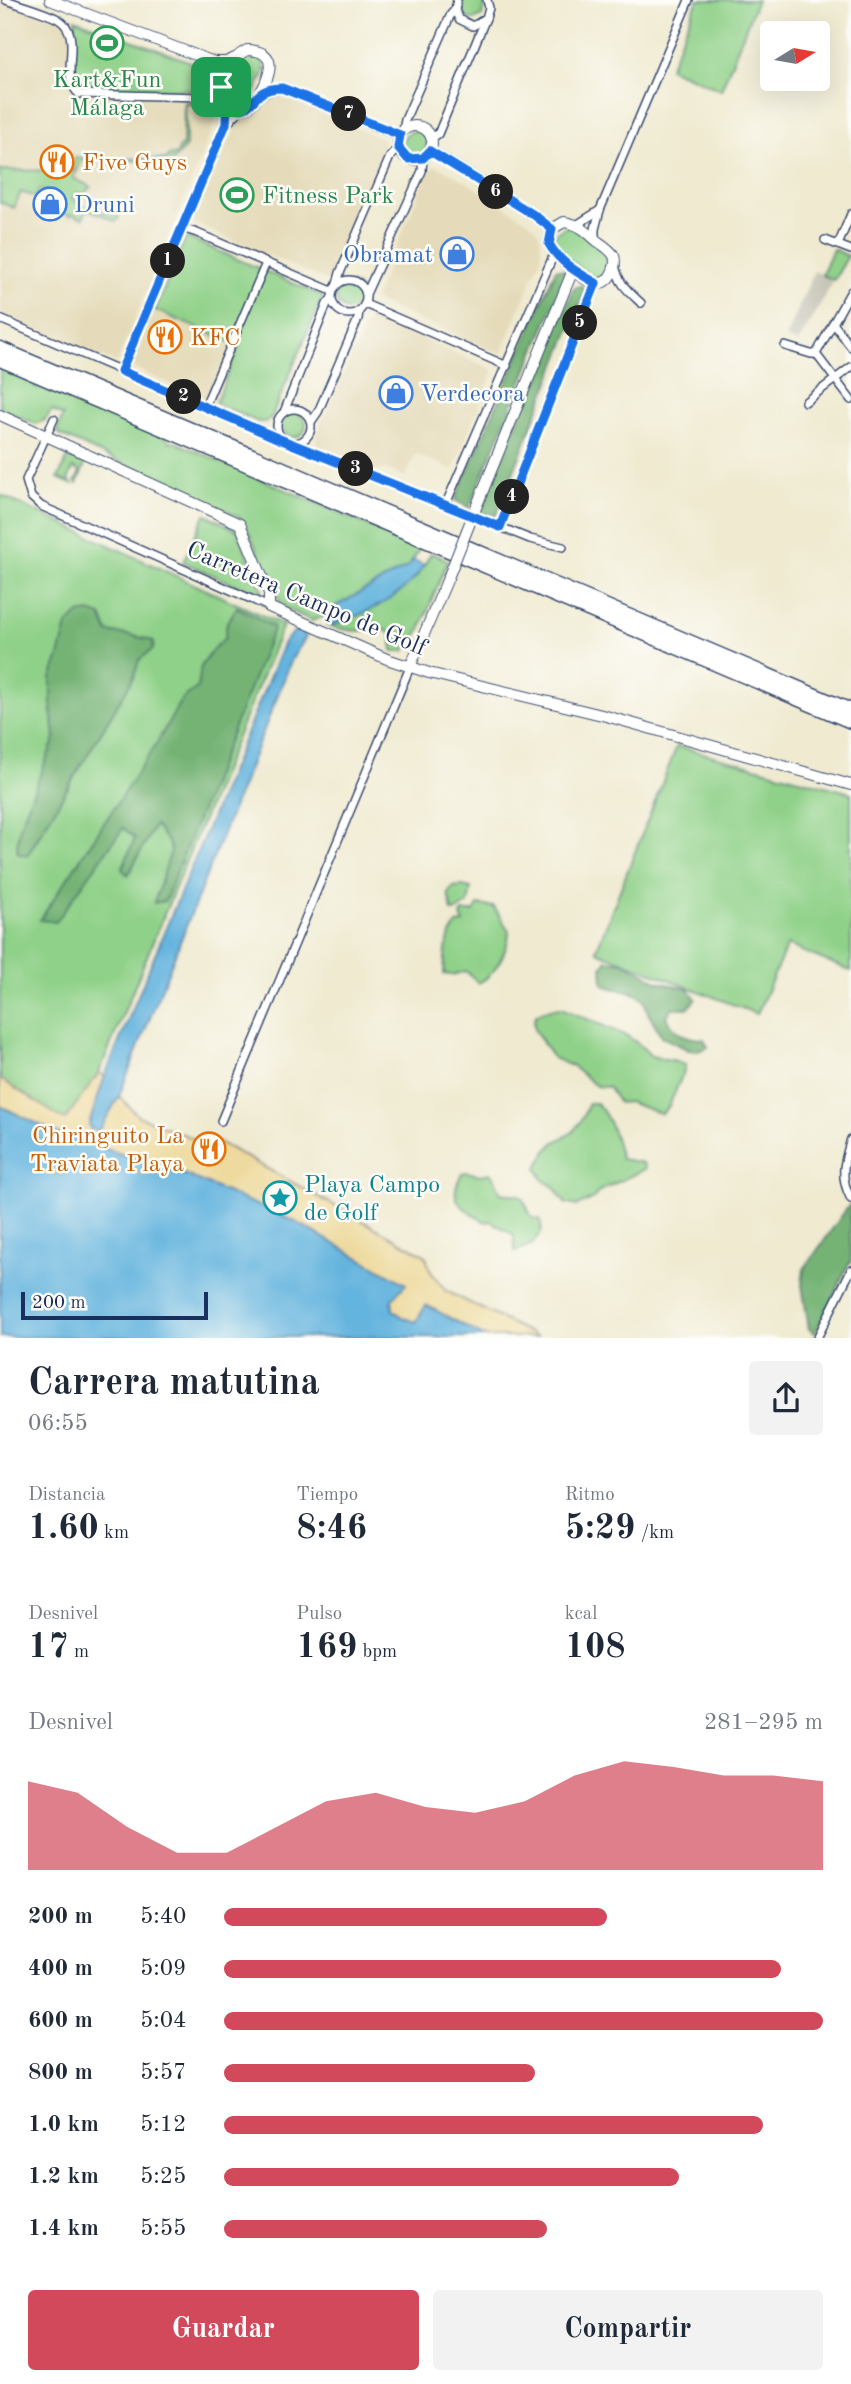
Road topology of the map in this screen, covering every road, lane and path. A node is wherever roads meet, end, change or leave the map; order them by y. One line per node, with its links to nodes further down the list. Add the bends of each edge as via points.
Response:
1 (6, 0): 14 (street, via 58,19 65,26 70,34 71,82 79,94)
2 (50, 0): 9 (main road)
3 (457, 0): 6 (street)
4 (487, 0): 7 (street)
5 (689, 0): 22 (street)
6 (455, 9): 7 (street, via 468,25); 18 (street)
7 (486, 18): 19 (street, via 438,134)
8 (235, 58): 9 (main road); 10 (main road, via 247,50 260,51 269,61); 11 (main road)
9 (214, 62): 11 (main road)
10 (270, 71): 12 (main road); 13 (main road)
11 (223, 83): 14 (street); 15 (main road)
12 (282, 88): 13 (main road); 18 (main road)
13 (260, 95): 16 (main road)
14 (201, 97): 15 (street)
15 (226, 102): 16 (main road); 17 (street)
16 (241, 109): 17 (street)
17 (226, 124): 25 (street)
18 (401, 133): 19 (main road, via 420,126); 20 (main road)
19 (432, 138): 21 (main road)
20 (398, 147): 21 (main road, via 408,159); 37 (street)
21 (427, 155): 26 (main road); 39 (street)
22 (600, 210): 24 (street); 27 (street)
23 (851, 214): 29 (street)
24 (578, 224): 26 (main road, via 565,222); 27 (main road)
25 (182, 228): 32 (street); 52 (street)
26 (552, 229): 31 (main road, via 549,244)
27 (595, 238): 33 (main road, via 613,254)
28 (825, 240): 29 (street)
29 (838, 245): 30 (street)
30 (851, 250)
31 (554, 254): 34 (main road); 50 (street)
32 (267, 262): 37 (street); 56 (street)
33 (615, 264): 35 (main road, via 611,276); 36 (street)
34 (573, 270): 35 (main road); 72 (main road, bridge)
35 (599, 283): 36 (street); 68 (street)
36 (622, 286): 41 (street)
37 (334, 291): 39 (street, via 346,280 356,282); 42 (street, via 337,310); 57 (street)
38 (851, 291): 44 (street)
39 (366, 294): 40 (street)
40 (365, 303): 42 (street); 50 (street)
41 (641, 303)
42 (359, 311): 61 (street)
43 (0, 319): 52 (street)
44 (834, 323): 46 (street); 48 (street)
45 (785, 346): 48 (street)
46 (851, 347)
47 (0, 348): 70 (highway)
48 (817, 354): 53 (street)
49 (0, 360): 70 (highway)
50 (507, 366): 67 (street)
51 (851, 368): 53 (street)
52 (121, 371): 56 (street)
53 (835, 379): 54 (street); 55 (street)
54 (851, 400)
55 (805, 401)
56 (205, 406): 62 (street)
57 (284, 412): 60 (street); 61 (street, via 300,409)
58 (0, 415): 64 (main road)
59 (54, 419): 64 (street)
60 (277, 421): 62 (street, via 263,428); 65 (street, via 278,432)
61 (311, 422): 63 (street)
62 (252, 427): 65 (street)
63 (310, 433): 65 (street, via 302,441); 66 (street, via 314,448)
64 (45, 435): 71 (main road, via 240,524 269,593); 71 (street, Carretera Campo de Golf, via 26,480 41,506)
65 (288, 441): 66 (street)
66 (323, 456): 67 (street)
67 (445, 506): 68 (street)
68 (500, 527): 69 (street)
69 (563, 547)
70 (459, 549): 73 (highway); 74 (highway)
71 (269, 607): 72 (main road, Carretera Campo de Golf)
72 (410, 667): 77 (main road, Carretera Campo de Golf); 78 (street)
73 (848, 707)
74 (812, 708): 75 (highway); 76 (highway)
75 (851, 722)
76 (851, 729)
77 (851, 785)
78 (221, 1121)
79 (851, 1139): 80 (street, via 842,1170)
80 (851, 1199)
81 (851, 1270): 82 (street)
82 (817, 1338)

